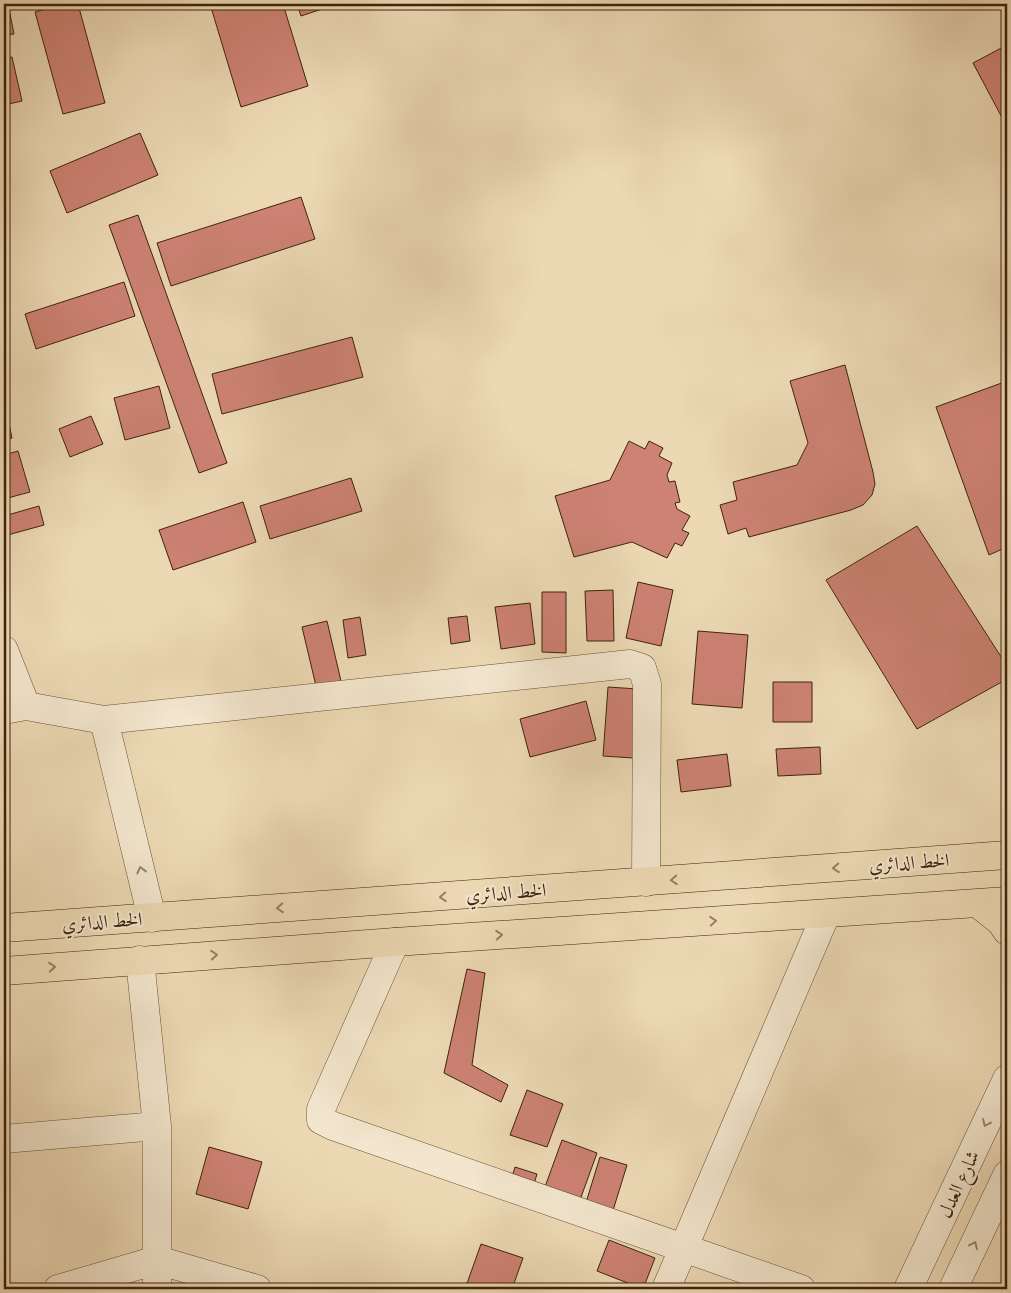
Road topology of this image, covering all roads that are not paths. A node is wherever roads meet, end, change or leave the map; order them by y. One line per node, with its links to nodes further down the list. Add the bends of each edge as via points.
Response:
1 (4, 650): 2 (street)
2 (15, 708): 3 (street)
3 (104, 720): 5 (street, via 630,664 642,668 647,684); 9 (street, one-way to 3)
4 (1007, 855): 5 (main road, الخط الدائري, one-way to 5)
5 (646, 882): 9 (main road, الخط الدائري, one-way to 9)
6 (1007, 901): 7 (main road)
7 (978, 903): 8 (main road); 11 (main road)
8 (826, 914): 12 (main road, one-way to 8); 19 (street)
9 (152, 918): 10 (main road, الخط الدائري)
10 (4, 928)
11 (1007, 931)
12 (395, 942): 13 (main road, one-way to 12); 19 (street, via 321,1109 321,1120)
13 (140, 960): 14 (main road, one-way to 13); 16 (street)
14 (4, 971)
15 (1007, 1079): 26 (street, شارع العدل, one-way to 26)
16 (157, 1126): 17 (street); 20 (street)
17 (4, 1139)
18 (1007, 1175): 27 (street, one-way to 18)
19 (683, 1250): 24 (street); 25 (street)
20 (157, 1260): 21 (street); 22 (street); 23 (street)
21 (58, 1289)
22 (158, 1289)
23 (257, 1289)
24 (666, 1289)
25 (801, 1289)
26 (908, 1289)
27 (953, 1289)

